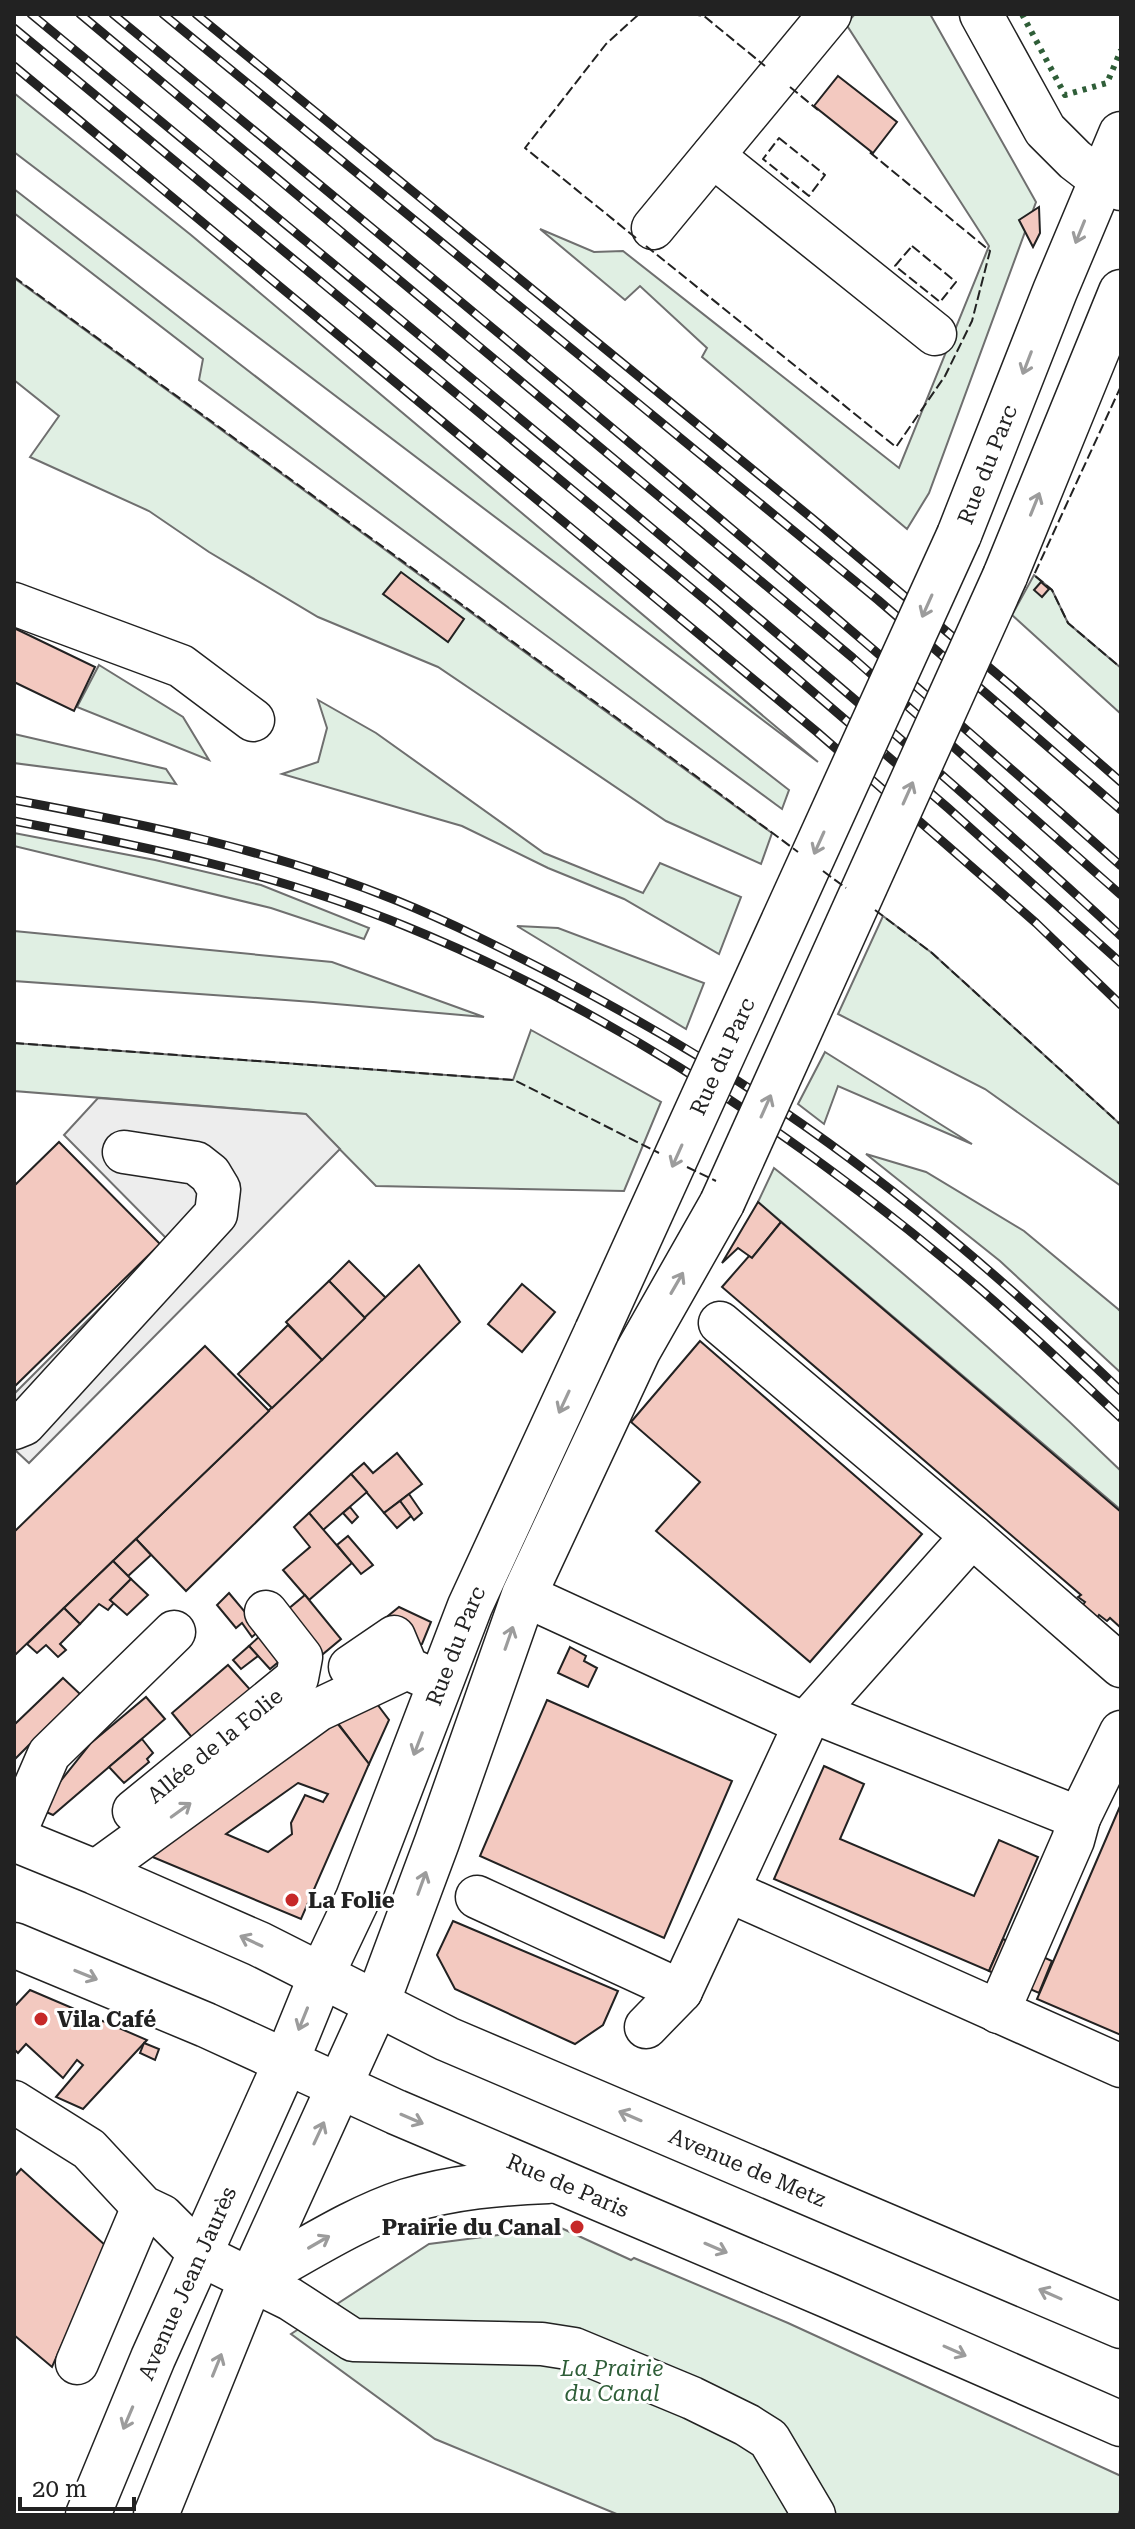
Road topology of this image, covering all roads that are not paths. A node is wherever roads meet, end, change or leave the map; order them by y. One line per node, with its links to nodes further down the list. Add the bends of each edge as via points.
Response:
1 (830, 14): 4 (street)
2 (981, 14): 5 (street, via 1045,130 1075,160)
3 (1121, 134): 5 (main road, Rue du Parc)
4 (713, 156): 6 (street); 8 (street)
5 (1111, 184): 20 (main road, Rue du Parc, one-way to 20, bridge, via 1055,291 959,535 597,1331 470,1606)
6 (653, 228)
7 (1117, 302): 15 (main road, Rue du Parc, one-way to 7, bridge, via 638,1351 729,1189 1005,576)
8 (935, 334)
9 (14, 604): 10 (street, via 181,666)
10 (253, 720)
11 (124, 1152): 13 (street, via 196,1163 219,1189 216,1214 24,1424)
12 (720, 1323): 14 (street)
13 (14, 1428)
14 (972, 1536): 18 (street); 21 (street)
15 (524, 1595): 21 (street); 31 (main road, Rue du Parc, one-way to 15)
16 (266, 1612): 25 (street, Allée de la Folie, via 301,1657 297,1678)
17 (174, 1632): 24 (street, via 49,1754)
18 (1121, 1666)
19 (350, 1667): 20 (street, via 394,1637)
20 (424, 1676): 25 (street, one-way to 20, via 318,1710); 29 (main road, Rue du Parc, one-way to 29, via 358,1898)
21 (810, 1718): 23 (street); 26 (street)
22 (1121, 1732): 23 (street)
23 (1079, 1818): 32 (street)
24 (14, 1837): 25 (main road)
25 (83, 1867): 29 (main road, one-way to 25)
26 (729, 1891): 30 (street); 32 (street)
27 (477, 1897): 30 (street)
28 (14, 1945): 34 (main road, Rue de Paris, one-way to 34)
29 (321, 1976): 31 (main road); 34 (main road, Rue du Parc, one-way to 34)
30 (681, 1991): 33 (street)
31 (377, 2003): 36 (main road, Rue du Parc); 42 (main road, Avenue de Metz, one-way to 31, via 447,2039)
32 (998, 2012): 35 (street)
33 (646, 2027)
34 (286, 2062): 36 (main road, Rue de Paris); 40 (main road, Avenue Jean Jaurès)
35 (1121, 2066)
36 (340, 2087): 38 (main road, Rue de Paris, one-way to 38); 41 (main road, one-way to 36)
37 (14, 2102): 39 (street, via 89,2149)
38 (557, 2181): 41 (main road, one-way to 38, via 407,2201 474,2186); 44 (main road, Rue de Paris, one-way to 44)
39 (143, 2207): 40 (street, via 162,2216); 43 (street)
40 (201, 2255): 41 (street); 45 (main road, Avenue Jean Jaurès, one-way to 45)
41 (251, 2280): 46 (main road, one-way to 41); 47 (street, via 353,2340 574,2349 692,2398 769,2439)
42 (1121, 2326)
43 (77, 2363)
44 (1121, 2424)
45 (89, 2511)
46 (159, 2514)
47 (814, 2515)

